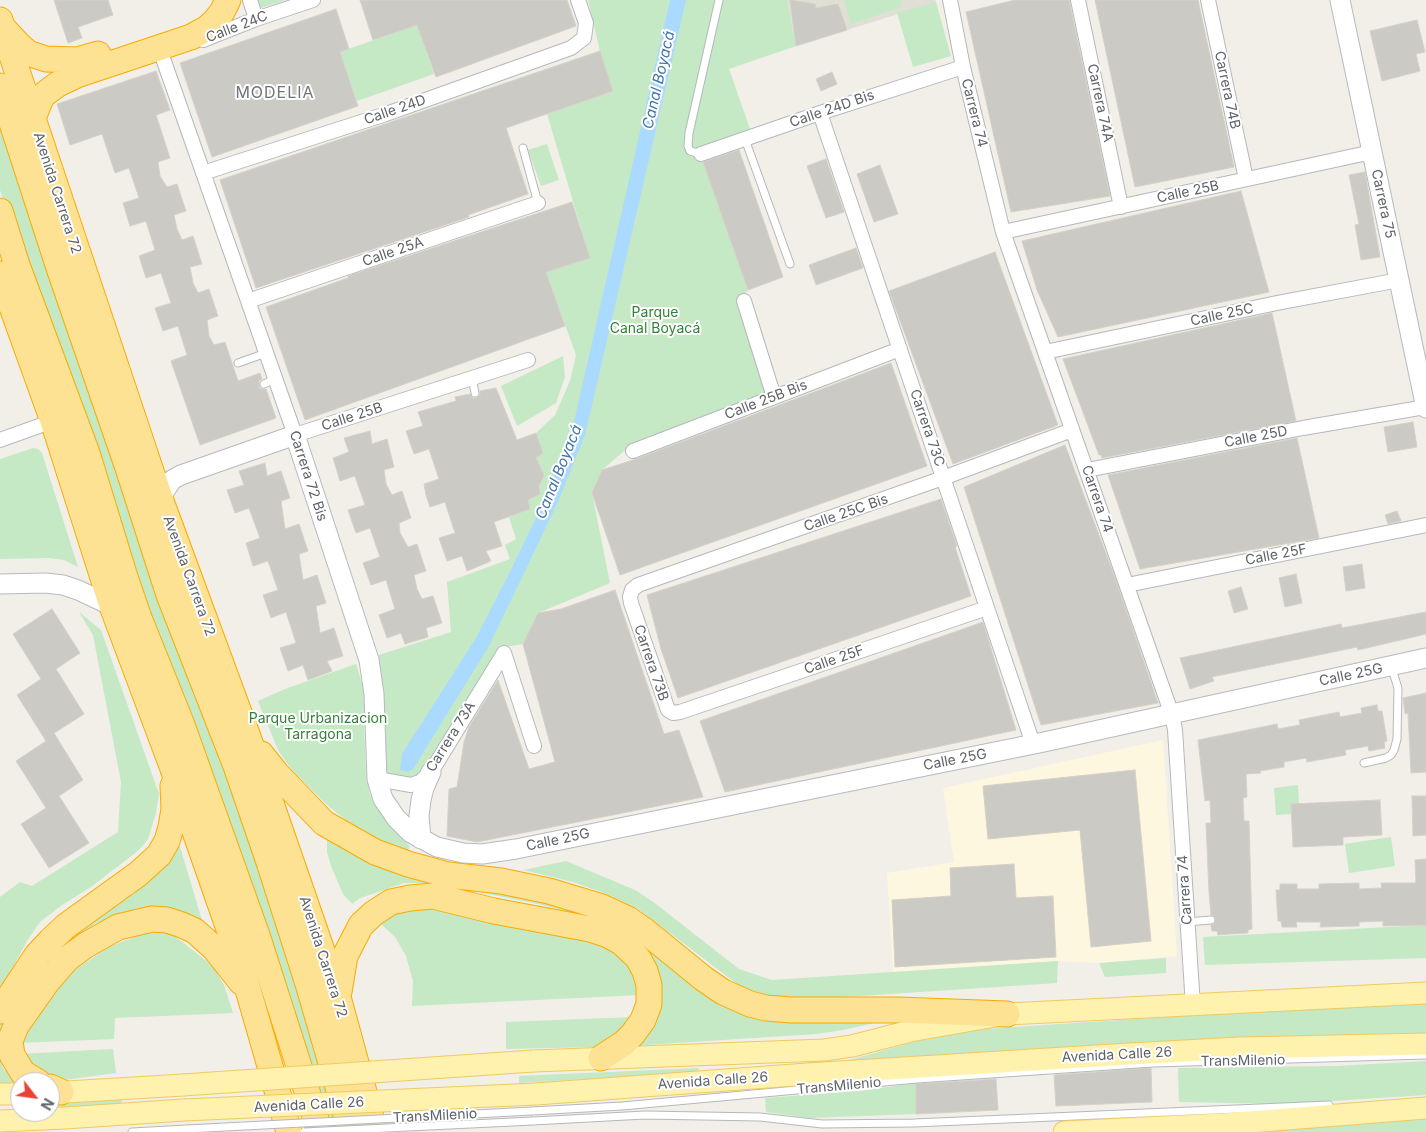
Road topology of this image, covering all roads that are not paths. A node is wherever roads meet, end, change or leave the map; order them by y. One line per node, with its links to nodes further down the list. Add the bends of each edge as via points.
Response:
1 (211, 0): 12 (highway, via 190,21 77,60 46,59 28,53)
2 (228, 0): 13 (highway, via 206,29)
3 (250, 0): 11 (street)
4 (313, 0): 11 (street, Calle 24C)
5 (578, 0): 22 (street, Calle 24D, via 586,23 584,38 571,48 395,111)
6 (719, 0): 21 (lane, via 689,133 690,151)
7 (950, 0): 14 (street, Carrera 74)
8 (1078, 0): 25 (street, Carrera 74A)
9 (1208, 0): 23 (street, Carrera 74B)
10 (1340, 0): 20 (street, Carrera 75)
11 (256, 19): 13 (street, Calle 24C)
12 (1, 24): 17 (highway, Avenida Carrera 72)
13 (161, 52): 17 (highway, via 77,75 58,84 42,96); 22 (street, Carrera 72 Bis)
14 (963, 67): 16 (street, Calle 24D Bis); 27 (street, Carrera 74)
15 (0, 86): 56 (highway, Avenida Carrera 72, via 169,595)
16 (820, 113): 18 (street, Calle 24D Bis); 33 (street, Carrera 73C)
17 (32, 118): 49 (highway, Avenida Carrera 72)
18 (745, 139): 21 (street, Calle 24D Bis); 28 (lane)
19 (523, 148): 24 (lane)
20 (1372, 152): 23 (street, Calle 25B); 30 (street, Carrera 75)
21 (701, 154)
22 (203, 173): 31 (street, Carrera 72 Bis)
23 (1246, 179): 25 (street, Calle 25B)
24 (538, 203): 31 (street, Calle 25A)
25 (1121, 207): 27 (street, Calle 25B)
26 (0, 211): 29 (highway)
27 (1003, 232): 34 (street, Carrera 74)
28 (790, 264)
29 (9, 269): 42 (highway, via 9,301); 69 (highway, via 87,453 139,618)
30 (1399, 280): 34 (street, Calle 25C); 41 (street, Carrera 75)
31 (248, 301): 35 (street, Carrera 72 Bis)
32 (744, 301): 40 (street)
33 (900, 349): 40 (street, Calle 25B Bis); 48 (street, Carrera 73C)
34 (1045, 352): 43 (street, Carrera 74)
35 (266, 353): 37 (lane); 44 (street, Carrera 72 Bis, via 269,380)
36 (528, 360): 38 (street, Calle 25B)
37 (238, 363)
38 (472, 378): 39 (lane); 44 (street, Calle 25B)
39 (475, 393)
40 (774, 397): 46 (street, Calle 25B Bis)
41 (1426, 407): 47 (street, Calle 25D)
42 (53, 421): 45 (street); 54 (highway)
43 (1072, 430): 47 (street, Carrera 74); 48 (street, Calle 25C Bis)
44 (294, 435): 49 (street, Calle 25B, via 181,475 172,480); 68 (street, Carrera 72 Bis, via 369,660 374,694)
45 (0, 440)
46 (633, 451)
47 (1088, 470): 52 (street, Carrera 74)
48 (944, 478): 53 (street, Calle 25C Bis, via 638,585 632,590); 55 (street, Carrera 73C)
49 (161, 501): 59 (highway, Avenida Carrera 72)
50 (1426, 525): 52 (street, Calle 25F)
51 (0, 584): 54 (street, via 63,585)
52 (1127, 585): 61 (street, Carrera 74)
53 (631, 603): 60 (street, Carrera 73B, via 668,710)
54 (112, 606): 66 (highway)
55 (987, 608): 60 (street, Calle 25F); 63 (street, Carrera 73C)
56 (190, 645): 59 (highway); 94 (highway, Avenida Carrera 72, via 269,862)
57 (1426, 658): 58 (street, Calle 25G)
58 (1391, 666): 61 (street, Calle 25G); 65 (lane, via 1398,688 1394,750 1386,758)
59 (228, 680): 62 (highway, Avenida Carrera 72)
60 (680, 712)
61 (1172, 714): 63 (street, Calle 25G); 73 (street, Carrera 74)
62 (248, 734): 76 (highway, Avenida Carrera 72); 79 (highway, via 277,774 324,823 375,852 448,875 501,881 602,907 645,931 723,992 750,1004 791,1010)
63 (1034, 744): 71 (street, Calle 25G)
64 (534, 746): 67 (street, Carrera 73A, via 504,653)
65 (1364, 763)
66 (172, 766): 69 (highway); 75 (highway); 78 (highway, via 173,812 167,841 159,855 51,940 36,955)
67 (431, 772): 68 (street, Carrera 73A, via 411,785); 70 (street, via 421,800)
68 (377, 780): 70 (street, Carrera 72 Bis, via 389,810)
69 (207, 795): 93 (highway, via 258,938)
70 (421, 839): 71 (street, Carrera 72 Bis, via 450,851)
71 (482, 854)
72 (1211, 920): 73 (lane)
73 (1187, 922): 77 (street, Carrera 74)
74 (1426, 993): 77 (main road, Avenida Calle 26)
75 (250, 994): 83 (highway, via 215,949 196,931 167,920 152,919 118,927 67,960 16,1026 10,1041 12,1055); 91 (highway)
76 (338, 998): 82 (highway, via 350,944 361,925 391,902 433,896 590,929 621,942 638,958 650,985 644,1020 624,1043); 95 (highway, Avenida Carrera 72)
77 (1193, 1006): 79 (main road, Avenida Calle 26)
78 (0, 1011)
79 (1007, 1014): 82 (main road, Avenida Calle 26, via 824,1050)
80 (1426, 1044): 85 (main road, Avenida Calle 26, via 1240,1048 790,1075)
81 (1426, 1055): 85 (lane, TransMilenio, via 1134,1064 918,1079 622,1106)
82 (601, 1058): 84 (main road, Avenida Calle 26, bridge)
83 (22, 1072)
84 (60, 1091)
85 (534, 1103): 88 (main road, Avenida Calle 26, bridge)
86 (1337, 1105): 92 (lane, TransMilenio, bridge, via 914,1123 822,1124 760,1117 645,1115)
87 (1426, 1108): 96 (main road, via 1224,1124)
88 (186, 1119): 89 (main road, Avenida Calle 26); 90 (lane)
89 (0, 1121)
90 (132, 1132)
91 (289, 1132)
92 (304, 1132)
93 (320, 1132)
94 (351, 1132)
95 (376, 1132)
96 (1064, 1132)

